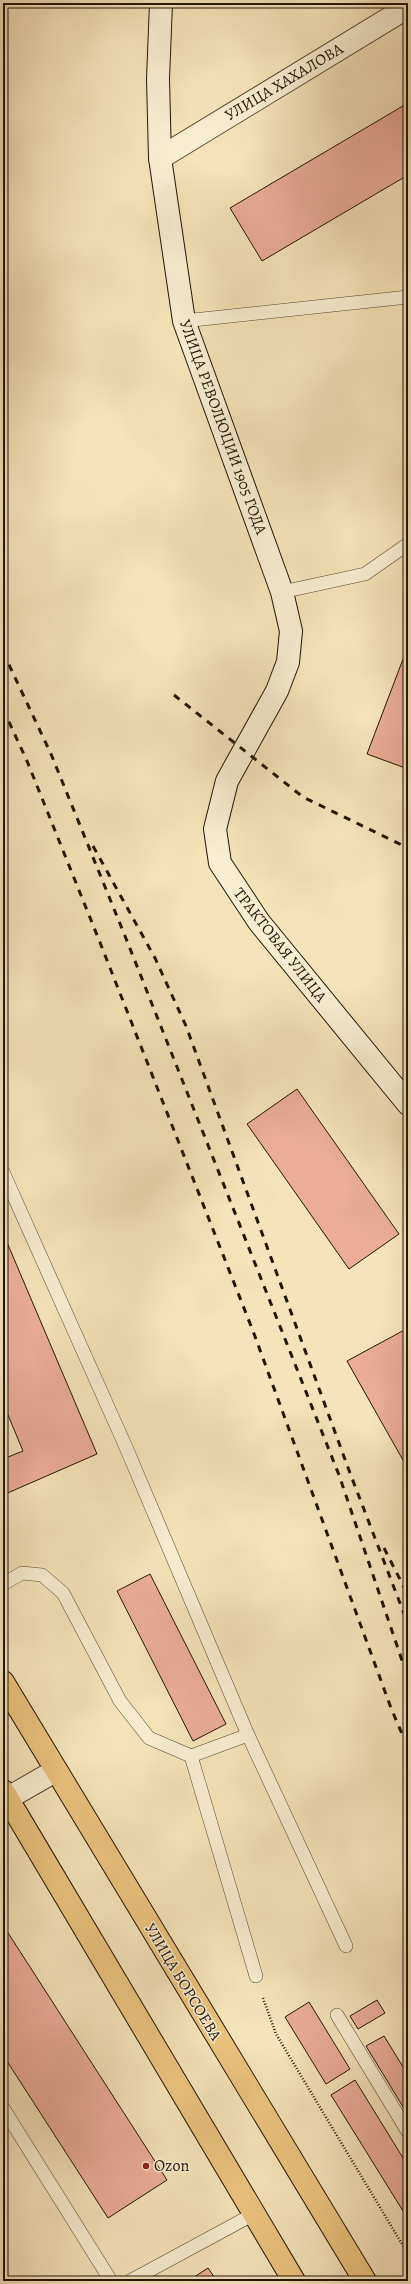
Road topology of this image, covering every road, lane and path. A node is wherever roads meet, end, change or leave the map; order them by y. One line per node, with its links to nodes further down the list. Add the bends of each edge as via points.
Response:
1 (161, 3): 3 (main road, УЛИЦА РЕВОЛЮЦИИ 1905 ГОДА, via 158,79)
2 (408, 7): 3 (main road, УЛИЦА ХАХАЛОВА)
3 (160, 158): 5 (main road, УЛИЦА РЕВОЛЮЦИИ 1905 ГОДА)
4 (408, 298): 5 (lane)
5 (184, 321): 7 (main road, УЛИЦА РЕВОЛЮЦИИ 1905 ГОДА)
6 (408, 544): 7 (lane, via 365,574)
7 (282, 592): 8 (main road, УЛИЦА РЕВОЛЮЦИИ 1905 ГОДА, via 291,631 288,662 277,691)
8 (259, 722): 9 (main road, ТРАКТОВАЯ УЛИЦА, via 227,781 215,829 220,863 259,922)
9 (408, 1104)
10 (3, 1172): 13 (lane, via 125,1445)
11 (3, 1584): 14 (lane, via 22,1573 42,1575 63,1593 120,1701 149,1738)
12 (3, 1682): 15 (main road, УЛИЦА БОРСОЕВА)
13 (248, 1735): 14 (lane); 17 (lane)
14 (191, 1756): 18 (lane)
15 (55, 1771): 16 (main road); 27 (main road, УЛИЦА БОРСОЕВА)
16 (4, 1797): 22 (main road)
17 (346, 1946)
18 (256, 1976): 23 (path, via 276,2034)
19 (337, 2015): 21 (lane)
20 (3, 2108): 24 (lane)
21 (408, 2132)
22 (254, 2214): 25 (lane); 26 (main road)
23 (408, 2254)
24 (111, 2281)
25 (130, 2281)
26 (294, 2281)
27 (364, 2281)

